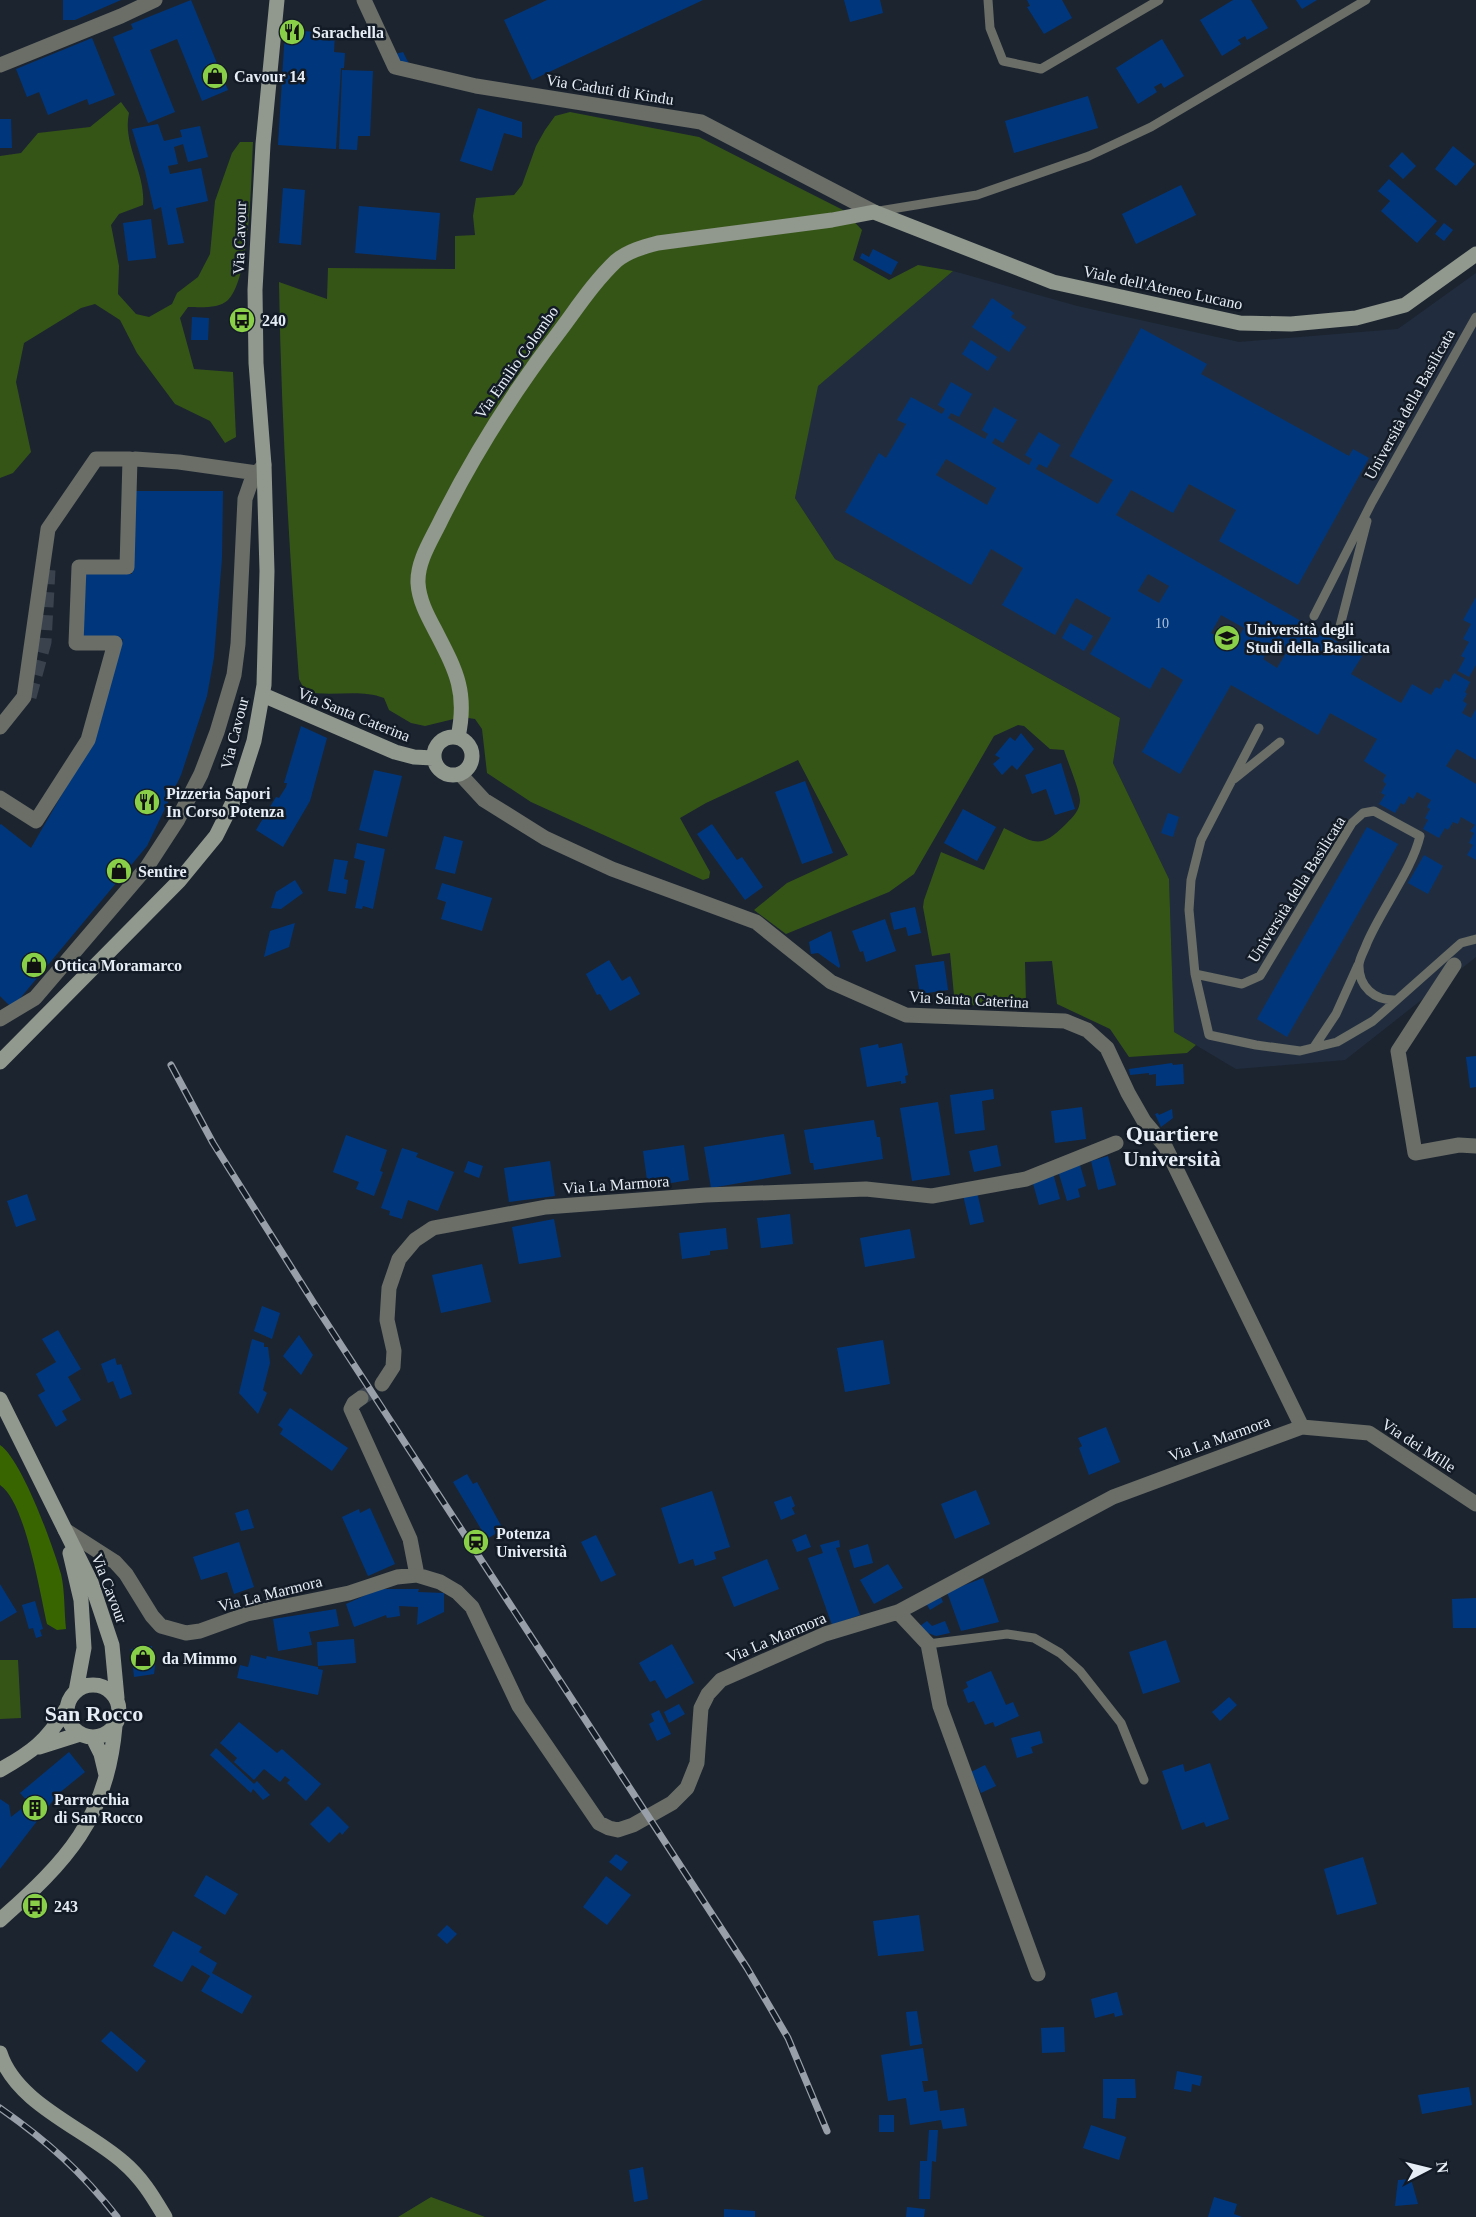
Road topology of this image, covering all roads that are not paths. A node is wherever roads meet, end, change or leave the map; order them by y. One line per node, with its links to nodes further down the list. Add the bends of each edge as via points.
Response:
1 (155, 0): 7 (street)
2 (364, 0): 8 (street, Via Caduti di Kindu, via 395,67 476,86 701,122)
3 (988, 0): 4 (lane, via 990,28 1003,61 1041,69)
4 (1160, 0)
5 (1366, 0): 8 (lane, via 1151,127 1089,156 977,195)
6 (274, 4): 12 (street, Via Cavour, via 255,290)
7 (0, 65)
8 (874, 212): 9 (street, Viale dell'Ateneo Lucano, via 1053,282 1240,323 1291,324 1356,318 1405,305); 19 (street, Via Emilio Colombo, via 658,243 619,259 597,280 497,418 420,566 418,583 424,609 457,675 462,697)
9 (1476, 254)
10 (1475, 319): 13 (lane, Università della Basilicata)
11 (135, 459): 12 (street)
12 (261, 469): 16 (street, Via Cavour, via 267,571); 30 (street, Via Cavour, via 252,478 245,499 234,675 201,774 177,821 142,873 35,998)
13 (1372, 502): 14 (lane, Università della Basilicata); 15 (lane, Università della Basilicata)
14 (1314, 616)
15 (1340, 626)
16 (262, 695): 21 (street, Via Santa Caterina, via 395,752); 32 (street, Via Cavour, via 254,741 237,794 216,836 171,890)
17 (0, 727): 24 (street, via 24,697 48,529 96,459 130,459 127,567 79,567 76,643 115,643 88,740 36,822)
18 (1259, 728): 23 (lane)
19 (459, 737): 21 (street, via 440,741); 22 (street, via 468,744 472,755 469,766)
20 (1280, 742): 23 (lane)
21 (433, 758): 22 (street, Via Santa Caterina, via 444,774)
22 (460, 774): 38 (street, Via Santa Caterina, via 484,800 545,838 612,869 756,922 831,982 906,1015 1065,1021 1087,1030 1107,1048 1144,1121 1165,1146)
23 (1230, 782): 28 (lane, via 1201,840 1191,880 1189,910)
24 (0, 798)
25 (1476, 939): 29 (lane, via 1461,943)
26 (1359, 962): 28 (lane, Università della Basilicata, via 1374,926 1417,850 1420,836 1374,811 1363,813 1352,823 1260,976 1242,984); 29 (lane, via 1365,988 1385,1001); 31 (lane, Università della Basilicata, via 1336,1014)
27 (1454, 965): 34 (street, via 1398,1051 1415,1153)
28 (1195, 974): 31 (lane, via 1209,1035 1300,1051)
29 (1396, 1000): 31 (lane, via 1373,1021 1337,1042)
30 (0, 1019)
31 (1314, 1047)
32 (0, 1062)
33 (1116, 1143): 35 (street, Via La Marmora, via 1026,1179 932,1196 866,1190 706,1195 546,1207 433,1228 415,1240 399,1259 389,1288 387,1320 394,1351 393,1367)
34 (1476, 1146)
35 (382, 1384)
36 (361, 1398): 41 (street, via 351,1409 410,1539)
37 (0, 1399): 40 (street, Via Cavour)
38 (1302, 1427): 39 (street, Via dei Mille, via 1369,1433); 42 (street, Via La Marmora, via 1113,1497)
39 (1476, 1504)
40 (65, 1530): 41 (street, Via La Marmora, via 116,1562 161,1626 186,1633 247,1614); 44 (street, Via Cavour, via 81,1600 84,1648); 45 (street, Via Cavour, via 91,1582 112,1645)
41 (417, 1575): 42 (street, Via La Marmora, via 441,1582 472,1607 519,1706 599,1822 618,1830 672,1803 687,1788 697,1763 701,1708 721,1680 825,1634)
42 (898, 1612): 43 (street)
43 (928, 1644): 52 (lane, via 1007,1634 1034,1638 1060,1653 1080,1671 1121,1723); 54 (street, via 940,1706)
44 (76, 1690): 45 (street, via 98,1685); 46 (street, Via Cavour)
45 (117, 1698): 47 (street, Via Cavour, via 119,1717)
46 (66, 1709): 48 (street, via 72,1728); 49 (street, Via Cavour, via 52,1733)
47 (115, 1726): 48 (street, Via Cavour, via 106,1734); 51 (street, Via Cavour)
48 (86, 1736): 49 (street, Via Cavour); 51 (street, via 101,1754)
49 (36, 1748): 50 (street, Via Cavour)
50 (0, 1770)
51 (107, 1778): 53 (street, Via Cavour, via 68,1854)
52 (1144, 1780)
53 (0, 1920)
54 (1038, 1974)
55 (0, 2053): 56 (street, via 4,2065 25,2092 123,2161 145,2184)
56 (165, 2217)

